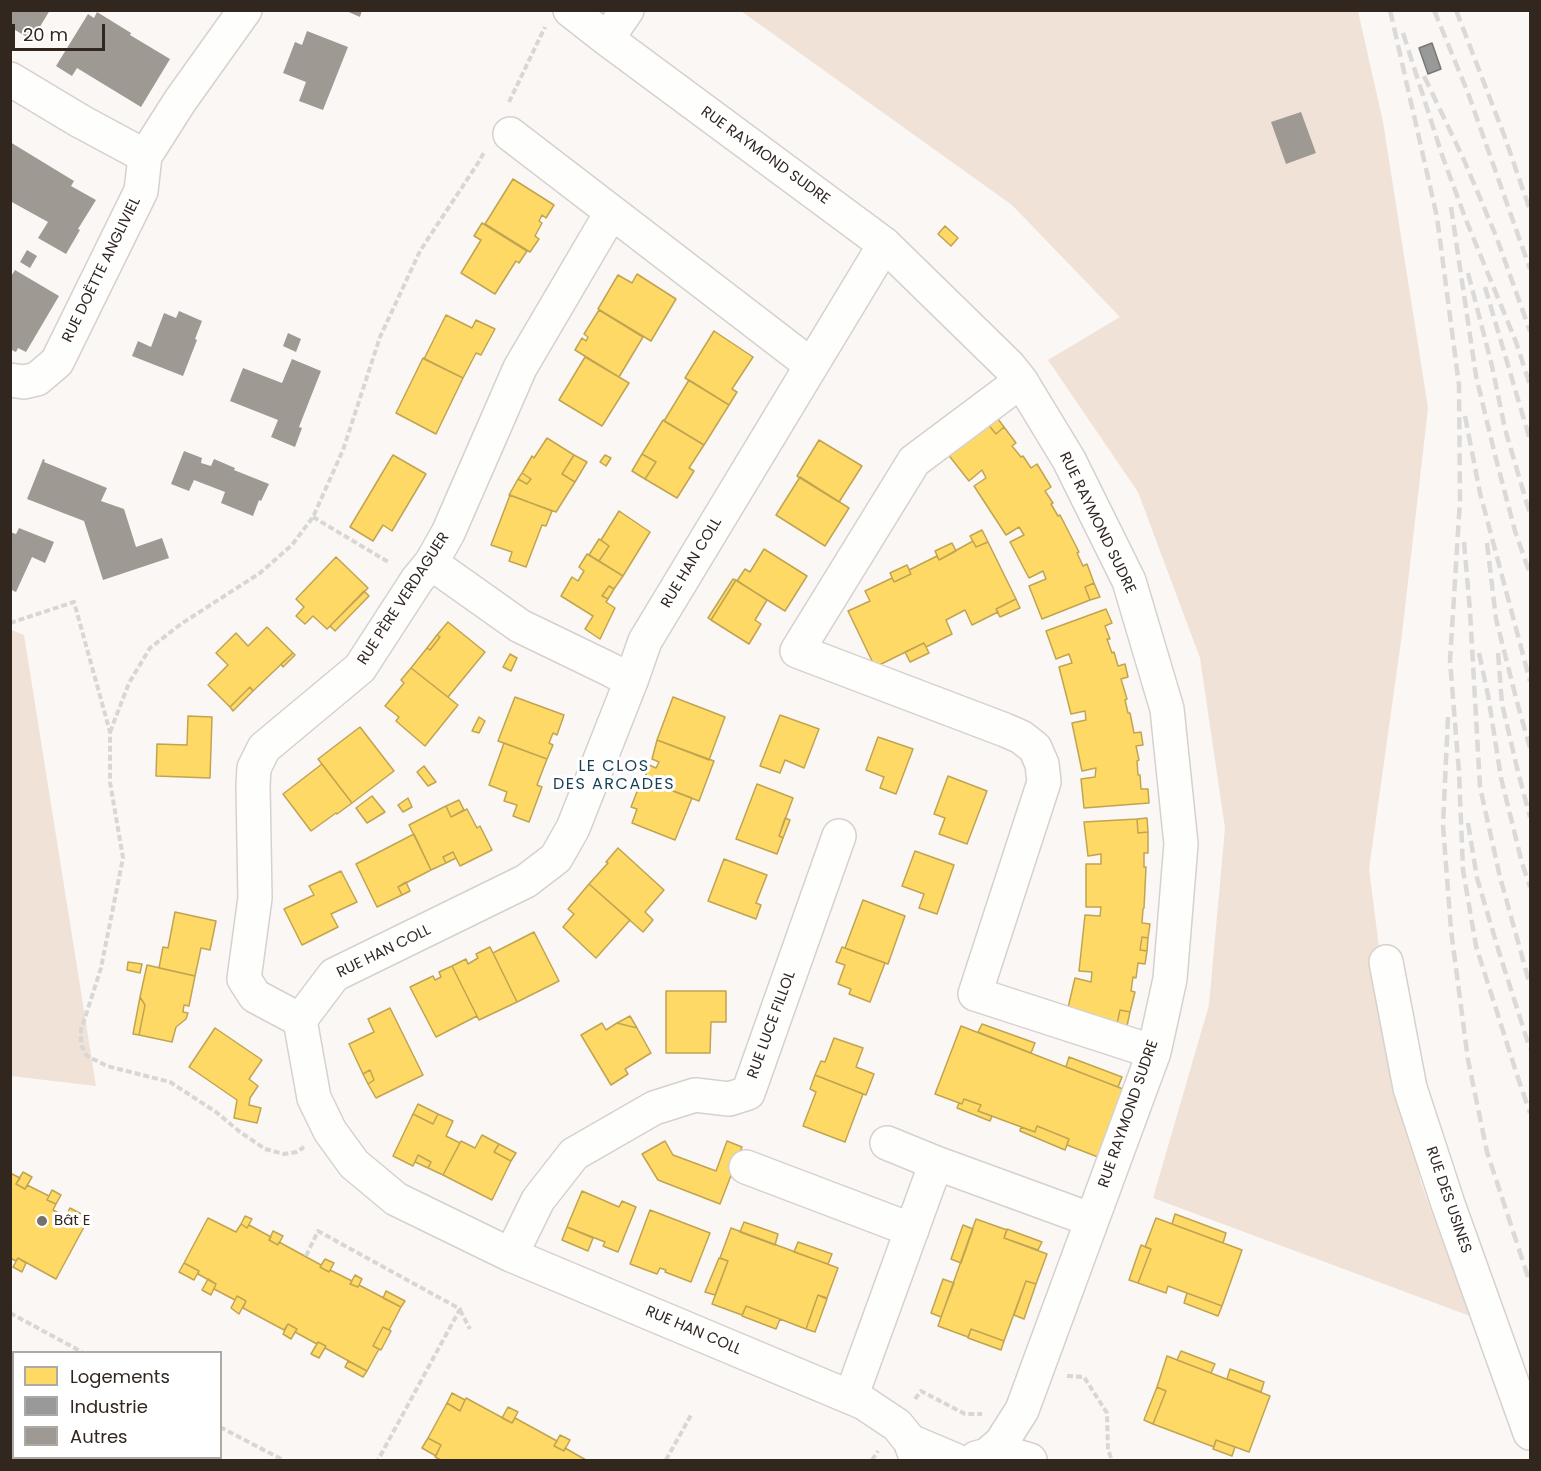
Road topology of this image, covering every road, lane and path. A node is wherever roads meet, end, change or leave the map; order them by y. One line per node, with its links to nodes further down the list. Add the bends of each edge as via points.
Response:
1 (245, 10): 7 (street, RUE DOËTTE ANGLIVIEL)
2 (627, 10): 4 (street)
3 (559, 16): 4 (street, RUE RAYMOND SUDRE); 6 (path)
4 (607, 39): 9 (street, RUE RAYMOND SUDRE)
5 (10, 79): 7 (street)
6 (500, 132): 8 (street); 13 (path, via 415,261 380,337 343,450)
7 (145, 156): 11 (street, RUE DOËTTE ANGLIVIEL, via 141,191 57,362 37,379)
8 (612, 213): 10 (street); 14 (street, RUE PÈRE VERDAGUER, via 520,369 448,532)
9 (884, 244): 10 (street, RUE HAN COLL); 12 (street, RUE RAYMOND SUDRE)
10 (811, 365): 16 (street, RUE HAN COLL, via 645,641)
11 (10, 380)
12 (1021, 381): 21 (street, RUE RAYMOND SUDRE, via 1069,460 1129,581 1167,709 1181,844 1170,979); 21 (street, via 914,461 797,651 1005,730 1035,748 1044,782 975,994)
13 (313, 517): 14 (path); 17 (path, via 292,545 260,573 150,648 129,683)
14 (424, 571): 16 (street, via 520,626); 20 (street, RUE PÈRE VERDAGUER, via 360,668 264,748 254,768 255,898 244,979 255,996)
15 (10, 623): 17 (path, via 74,602)
16 (631, 681): 20 (street, RUE HAN COLL, via 573,828 556,858 526,881 334,975)
17 (110, 732): 22 (path, via 110,782 123,858 101,968 81,1030 81,1045 87,1056 107,1066 170,1082 265,1149 284,1154 297,1152)
18 (839, 836): 28 (street, RUE LUCE FILLOL, via 748,1093 729,1099 694,1095 654,1108 574,1154 538,1200)
19 (1386, 962): 38 (street, RUE DES USINES, via 1410,1088)
20 (300, 1020): 22 (street, RUE HAN COLL, via 314,1098)
21 (1154, 1052): 26 (street, RUE RAYMOND SUDRE)
22 (330, 1131): 28 (street, RUE HAN COLL, via 354,1164 396,1198)
23 (887, 1143): 24 (street)
24 (936, 1163): 26 (street); 27 (street)
25 (746, 1167): 27 (street)
26 (1092, 1220): 35 (street, RUE RAYMOND SUDRE)
27 (912, 1230): 34 (street)
28 (511, 1255): 34 (street, RUE HAN COLL)
29 (306, 1256): 30 (path, via 318,1231)
30 (460, 1309): 32 (path); 41 (path)
31 (10, 1313): 33 (path)
32 (470, 1329)
33 (72, 1350)
34 (851, 1397): 39 (street, RUE HAN COLL, via 897,1425)
35 (1023, 1410): 40 (street, RUE RAYMOND SUDRE, via 1001,1443); 46 (street)
36 (691, 1415): 43 (path)
37 (222, 1428): 42 (path)
38 (1530, 1433)
39 (914, 1451): 44 (street, RUE HAN COLL)
40 (978, 1458): 45 (street, via 1013,1455)
41 (380, 1460)
42 (283, 1461)
43 (666, 1461)
44 (955, 1461)
45 (1030, 1461)
46 (1038, 1461)

